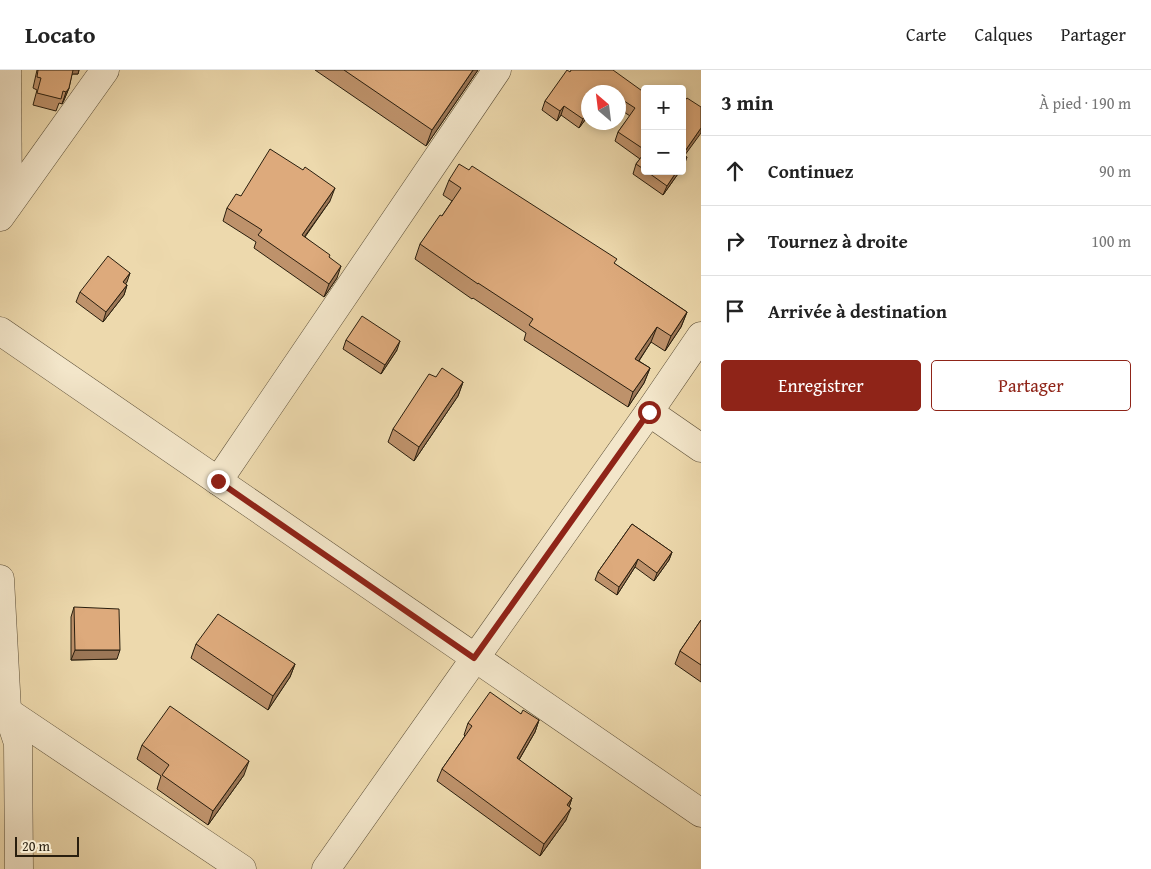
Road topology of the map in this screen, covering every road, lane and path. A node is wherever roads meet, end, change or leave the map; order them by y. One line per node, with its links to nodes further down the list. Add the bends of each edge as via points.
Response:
1 (7, 70): 4 (street)
2 (105, 70): 4 (street)
3 (498, 70): 9 (street)
4 (4, 211)
5 (0, 332): 9 (street)
6 (701, 336): 7 (street)
7 (649, 412): 8 (street); 11 (street)
8 (701, 448)
9 (218, 481): 11 (street)
10 (0, 579): 12 (street)
11 (474, 658): 15 (street); 18 (street)
12 (3, 708): 13 (street); 17 (street)
13 (18, 743): 14 (street); 16 (street)
14 (0, 771)
15 (701, 813)
16 (19, 869)
17 (242, 869)
18 (326, 869)

